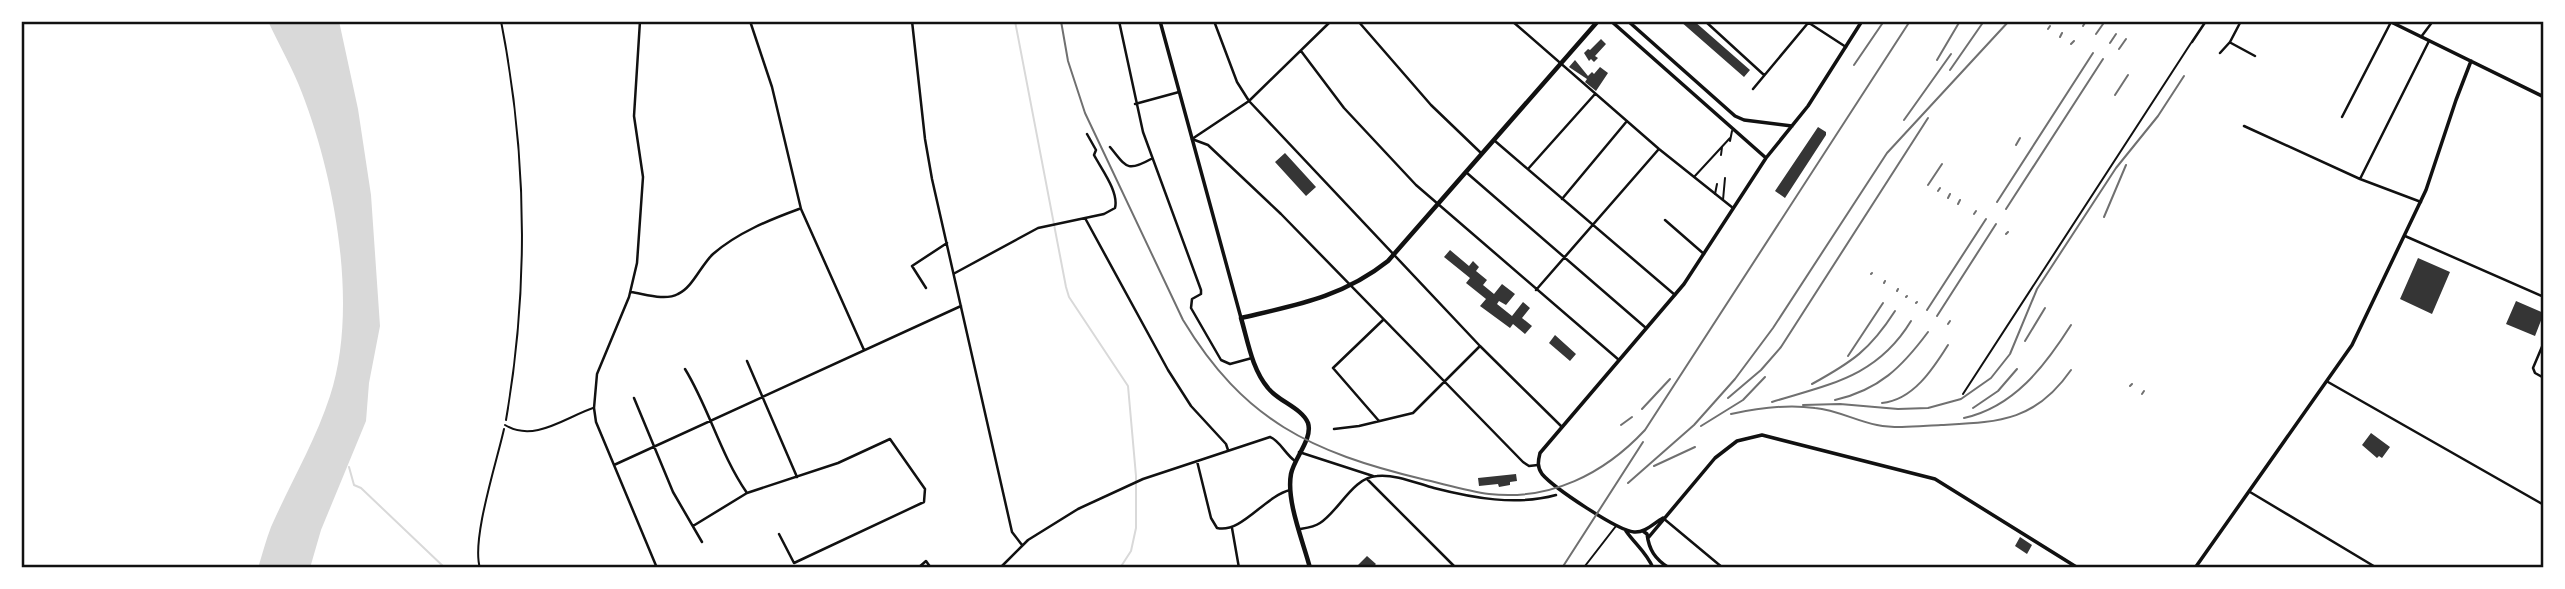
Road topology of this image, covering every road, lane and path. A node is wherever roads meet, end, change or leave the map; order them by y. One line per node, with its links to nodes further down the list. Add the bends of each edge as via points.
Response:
1 (502, 21): 101 (path, via 515,99 522,214 521,306)
2 (640, 21): 78 (street, via 634,116 643,177)
3 (750, 21): 65 (street, via 772,88)
4 (912, 21): 70 (street, via 928,159)
5 (1119, 21): 37 (street)
6 (1160, 21): 33 (street)
7 (1214, 21): 36 (street)
8 (1331, 21): 26 (street)
9 (1358, 21): 49 (street, via 1431,106)
10 (1511, 21): 30 (street)
11 (1598, 21): 30 (main road)
12 (1611, 21): 42 (street)
13 (1628, 21): 40 (street, via 1735,116)
14 (1705, 21): 31 (street)
15 (1863, 21): 25 (street)
16 (2206, 21): 23 (street)
17 (2241, 21): 24 (street)
18 (2433, 21): 21 (street)
19 (1807, 22): 25 (street); 31 (street)
20 (2390, 22): 21 (street); 38 (street)
21 (2421, 37): 22 (street)
22 (2429, 41): 29 (street); 57 (street)
23 (2192, 42): 95 (lane)
24 (2230, 42): 27 (street); 28 (street)
25 (1846, 47): 40 (street)
26 (1301, 51): 36 (street); 63 (street, via 1344,108)
27 (2220, 53)
28 (2255, 56)
29 (2471, 61): 35 (street); 62 (street)
30 (1561, 65): 34 (street); 45 (main road)
31 (1764, 75): 32 (street)
32 (1753, 89)
33 (1180, 92): 37 (street); 44 (street)
34 (1595, 94): 39 (street); 53 (street)
35 (2544, 97)
36 (1249, 101): 44 (street); 72 (street)
37 (1135, 104): 52 (street)
38 (2342, 117)
39 (1627, 121): 48 (street); 60 (street)
40 (1792, 126): 51 (street)
41 (2244, 126): 57 (street)
42 (1732, 129): 46 (lane, via 1733,136); 51 (street)
43 (1087, 134): 66 (street, via 1116,201 1110,211)
44 (1192, 139): 75 (street, via 1208,145); 82 (street)
45 (1496, 141): 49 (main road); 53 (street)
46 (1723, 146): 50 (lane); 55 (lane)
47 (1110, 147): 52 (street, via 1130,167)
48 (1659, 149): 55 (street); 68 (street)
49 (1483, 155): 54 (main road)
50 (1721, 155)
51 (1766, 158): 64 (street)
52 (1151, 159): 88 (street, via 1201,290 1191,303 1197,320 1225,363)
53 (1528, 169): 60 (street)
54 (1467, 173): 63 (main road); 73 (street)
55 (1693, 178): 59 (street)
56 (1726, 178): 61 (lane)
57 (2360, 179): 62 (street)
58 (1717, 184): 59 (lane)
59 (1715, 195): 61 (street)
60 (1562, 199): 68 (street)
61 (1723, 201): 64 (street)
62 (2421, 202): 69 (street)
63 (1439, 205): 72 (main road); 77 (street)
64 (1733, 208): 71 (street)
65 (801, 209): 78 (street, via 730,241 676,296); 87 (street)
66 (1085, 218): 74 (street, via 1029,232); 105 (street, via 1168,370)
67 (1665, 220): 71 (street)
68 (1593, 225): 73 (street); 79 (street)
69 (2405, 236): 80 (street); 94 (street, via 2352,345)
70 (947, 243): 74 (street); 76 (street, via 912,266)
71 (1704, 254): 79 (street)
72 (1395, 256): 75 (main road); 86 (street)
73 (1564, 258): 77 (street); 84 (street)
74 (954, 273): 81 (street)
75 (1351, 286): 82 (main road, via 1314,301); 83 (street)
76 (926, 288)
77 (1536, 290): 89 (street)
78 (631, 292): 98 (street, via 597,374)
79 (1675, 295): 84 (street)
80 (2544, 297)
81 (961, 306): 87 (street); 130 (street, via 1012,532)
82 (1241, 318): 88 (main road)
83 (1382, 320): 93 (street); 99 (street, via 1333,369)
84 (1646, 328): 89 (street)
85 (2544, 342): 92 (street, via 2533,368)
86 (1480, 346): 93 (street); 102 (street)
87 (864, 350): 96 (street)
88 (1252, 358): 106 (main road, via 1270,391 1307,422 1308,433)
89 (1619, 360): 102 (street)
90 (747, 361): 96 (street)
91 (685, 369): 100 (street)
92 (2544, 378)
93 (1443, 382): 99 (street, via 1413,413); 110 (street, via 1523,462)
94 (2328, 382): 115 (street); 118 (street)
95 (1963, 394)
96 (764, 396): 100 (street); 112 (street)
97 (634, 398): 104 (street)
98 (594, 408): 101 (lane, via 545,429 519,430); 109 (street)
99 (1379, 421): 103 (street)
100 (710, 422): 104 (street); 116 (street)
101 (505, 425): 132 (path, via 478,536)
102 (1561, 426): 110 (street, via 1541,450)
103 (1334, 429)
104 (655, 446): 109 (street); 120 (street)
105 (1228, 450): 107 (street); 108 (street, via 1270,436)
106 (1299, 452): 108 (main road); 111 (street)
107 (1197, 461): 122 (street, via 1211,518 1217,528); 130 (street, via 1079,509)
108 (1295, 461): 114 (main road)
109 (614, 465): 133 (street)
110 (1538, 465): 121 (street, via 1563,491)
111 (1373, 476): 113 (street); 117 (street, via 1495,499)
112 (797, 477): 116 (street); 126 (street, via 890,439 925,489 924,502 794,562)
113 (1367, 478): 123 (street, via 1321,522); 139 (street)
114 (1290, 490): 122 (street); 123 (main road)
115 (2250, 492): 144 (street); 145 (street)
116 (747, 494): 120 (street)
117 (1556, 495)
118 (2544, 505)
119 (1663, 518): 125 (street); 127 (street); 142 (street); 143 (street, via 1724,450 1743,438 1768,435 1935,479)
120 (693, 526): 129 (street)
121 (1616, 526): 124 (street); 131 (lane)
122 (1232, 528): 137 (street)
123 (1300, 529): 138 (main road)
124 (1626, 531): 125 (street); 128 (street)
125 (1639, 532): 127 (street); 128 (street)
126 (779, 534)
127 (1648, 538): 141 (street, via 1656,558)
128 (1633, 540): 140 (street)
129 (702, 542)
130 (1022, 545): 136 (street)
131 (1585, 566)
132 (480, 568)
133 (657, 568)
134 (918, 568): 135 (street, via 926,561)
135 (931, 568)
136 (1000, 568)
137 (1238, 568)
138 (1310, 568)
139 (1456, 568)
140 (1653, 568)
141 (1669, 568)
142 (1723, 568)
143 (2078, 568)
144 (2195, 568)
145 (2377, 568)

